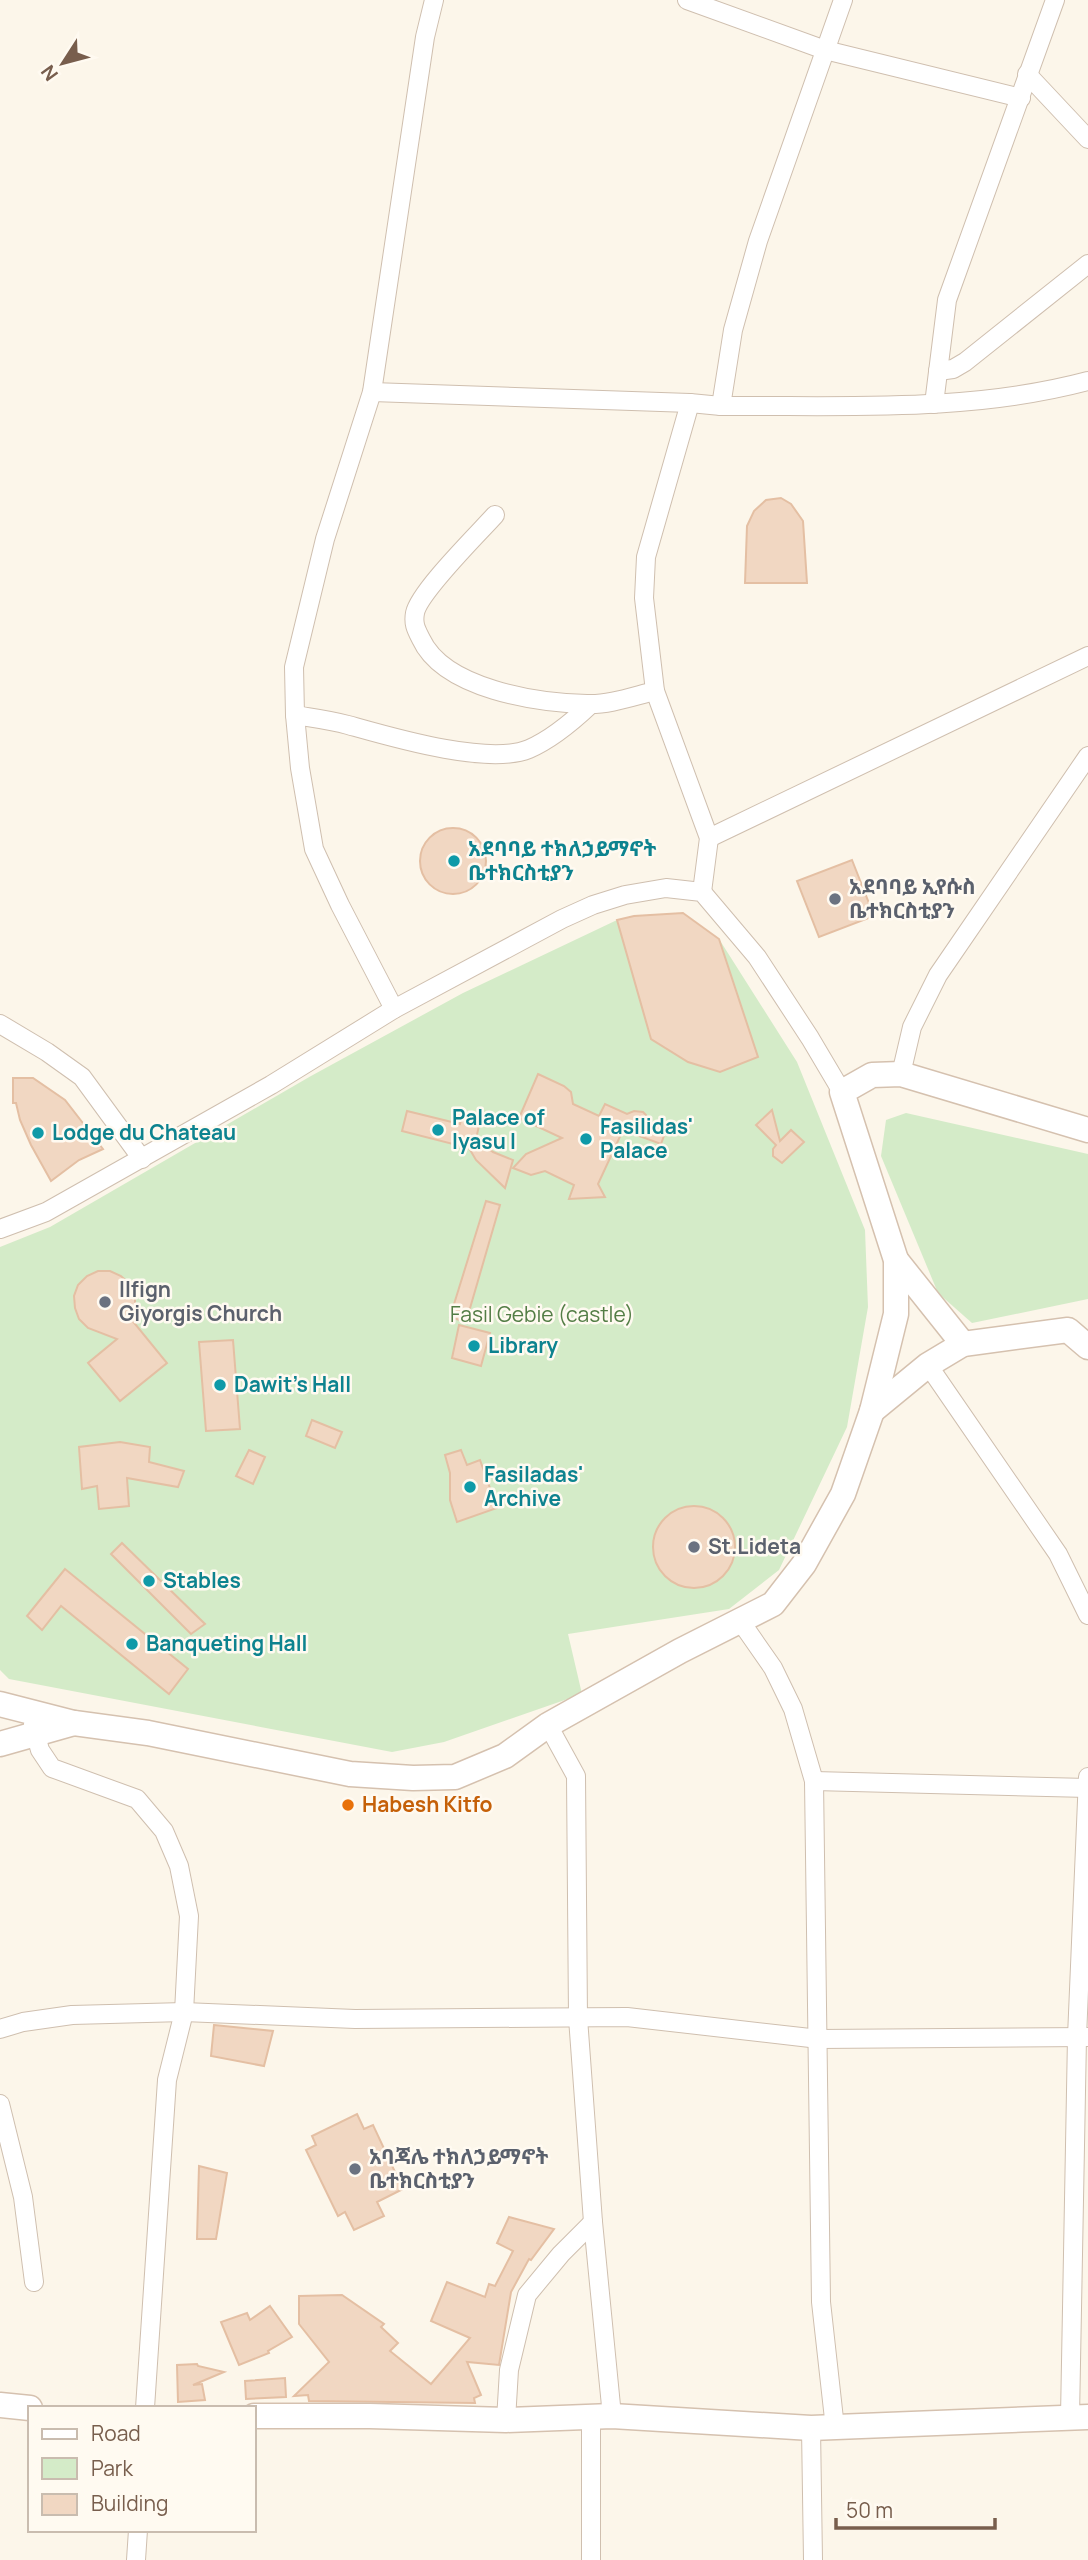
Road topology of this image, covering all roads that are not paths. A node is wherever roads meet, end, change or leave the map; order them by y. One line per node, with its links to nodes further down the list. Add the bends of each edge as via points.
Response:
1 (434, 0): 12 (street)
2 (687, 0): 5 (street)
3 (843, 0): 5 (street)
4 (1055, 0): 6 (street)
5 (825, 50): 7 (street); 15 (street, via 758,241 733,330)
6 (1027, 74): 7 (street); 8 (street)
7 (1021, 98): 10 (street, via 947,300)
8 (1088, 139)
9 (1088, 264): 10 (street, via 965,362)
10 (938, 371): 14 (street)
11 (1088, 381): 14 (street, via 1045,393)
12 (372, 392): 13 (street); 20 (street, via 325,539 297,654)
13 (690, 403): 15 (street); 18 (street, via 646,556 644,598)
14 (934, 404): 15 (street)
15 (720, 406)
16 (495, 515): 19 (street, via 420,600 414,624 423,643 436,661 480,685)
17 (1088, 656): 22 (street)
18 (655, 691): 19 (street); 22 (street)
19 (590, 705): 20 (street, via 527,750 499,754 413,743)
20 (295, 715): 24 (street, via 314,849)
21 (1088, 756): 26 (street, via 938,975 912,1027)
22 (709, 838): 23 (street)
23 (702, 892): 24 (street, via 667,888 593,905); 27 (street, via 757,957)
24 (394, 1009): 29 (street)
25 (0, 1024): 29 (street, via 82,1077)
26 (901, 1074): 27 (street, via 872,1075); 28 (street)
27 (842, 1092): 31 (street)
28 (1088, 1130)
29 (142, 1159): 30 (street, via 46,1212)
30 (0, 1229)
31 (896, 1260): 33 (street); 36 (street, via 896,1314)
32 (1078, 1327): 33 (street); 34 (street)
33 (963, 1344): 35 (street)
34 (1088, 1347)
35 (928, 1365): 36 (street); 37 (street, via 1058,1554)
36 (872, 1411): 38 (street, via 844,1494 804,1564 773,1604)
37 (1088, 1615)
38 (741, 1622): 41 (street); 43 (street, via 773,1668 793,1709)
39 (0, 1704): 40 (street)
40 (33, 1722): 41 (street, via 148,1732 350,1774 414,1778 455,1777 505,1756); 42 (street); 45 (street, via 40,1750 52,1768 137,1800 164,1831 179,1866 189,1916)
41 (548, 1725): 46 (street, via 576,1776)
42 (0, 1744)
43 (814, 1781): 44 (street); 49 (street)
44 (1088, 1785): 48 (street)
45 (184, 2012): 46 (street); 47 (street, via 72,2015); 54 (street, via 167,2080)
46 (578, 2018): 49 (street, via 627,2017); 51 (street)
47 (0, 2029)
48 (1083, 2037): 49 (street); 58 (street)
49 (819, 2039): 60 (street)
50 (0, 2104): 52 (street, via 23,2197)
51 (593, 2222): 57 (street); 59 (street, via 527,2295 509,2370)
52 (34, 2282)
53 (0, 2405): 55 (street)
54 (145, 2406)
55 (28, 2408)
56 (256, 2416): 59 (street)
57 (602, 2417): 59 (street); 60 (street); 63 (street)
58 (1079, 2417): 60 (street)
59 (506, 2420)
60 (823, 2428): 64 (street)
61 (138, 2532): 62 (street)
62 (136, 2560)
63 (591, 2560)
64 (813, 2560)

